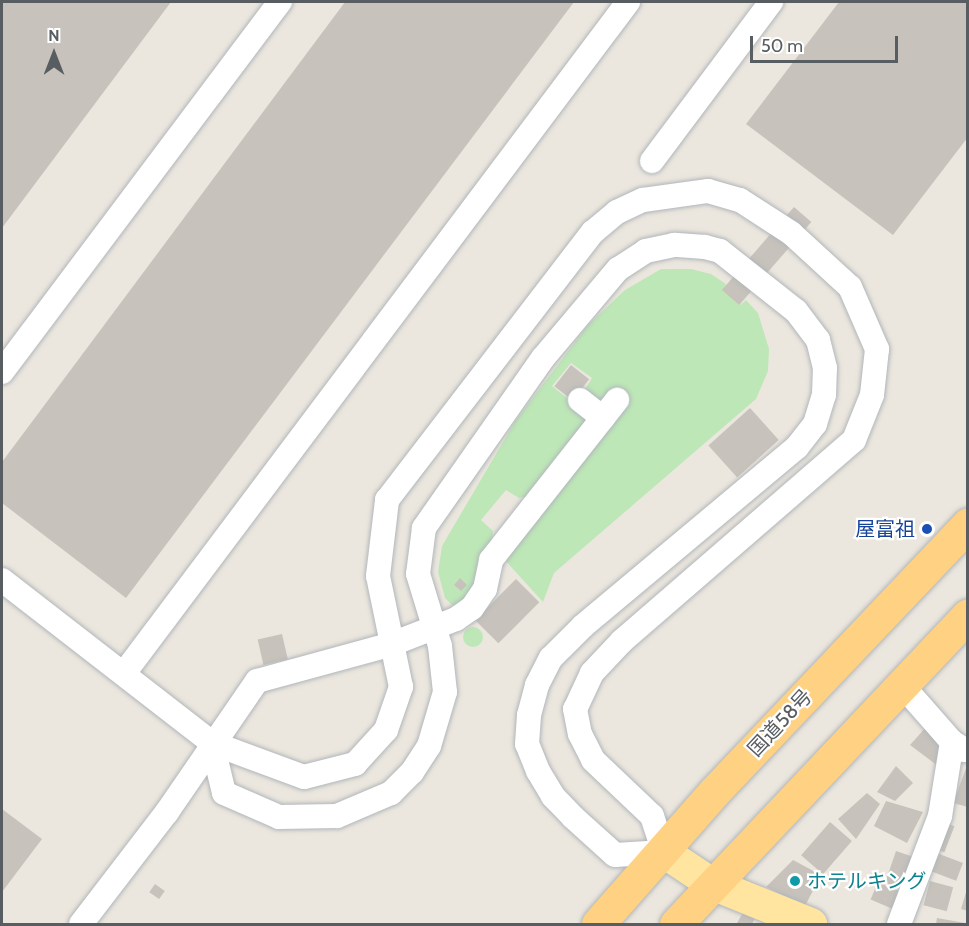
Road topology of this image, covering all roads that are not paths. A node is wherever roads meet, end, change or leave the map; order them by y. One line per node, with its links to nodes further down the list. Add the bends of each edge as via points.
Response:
1 (280, 2): 5 (street)
2 (628, 2): 12 (street)
3 (771, 2): 4 (street)
4 (652, 161)
5 (2, 372)
6 (580, 399): 10 (street, via 610,409 491,560 480,598 456,619)
7 (968, 525): 16 (highway, 国道58号, via 714,792)
8 (2, 580): 12 (street)
9 (968, 615): 13 (highway)
10 (434, 627): 11 (street); 14 (street, via 445,692 439,721 412,772 382,798 337,816 308,819 269,814 224,793); 16 (street, via 418,574 424,528 543,358 618,269 646,252 674,245 705,247 720,251 796,311 818,340 825,368 824,395 815,424 797,447 551,658 537,685 529,715 527,744 538,771 573,817 615,855)
11 (392, 644): 14 (street, via 257,681); 14 (street, via 401,687 386,730 355,764 304,777); 16 (street, via 378,576 387,500 593,232 617,212 643,200 708,191 740,200 791,233 850,287 877,349 875,380 854,440 622,641 592,673 575,709 580,734 593,760 652,816)
12 (124, 672): 14 (street)
13 (902, 685): 15 (street); 17 (highway)
14 (212, 743): 18 (street, via 167,812)
15 (960, 746): 22 (street, via 940,816)
16 (664, 852): 17 (main road); 19 (highway, 国道58号)
17 (711, 884): 20 (highway); 21 (main road)
18 (81, 924)
19 (598, 924)
20 (676, 924)
21 (811, 924)
22 (899, 924)

